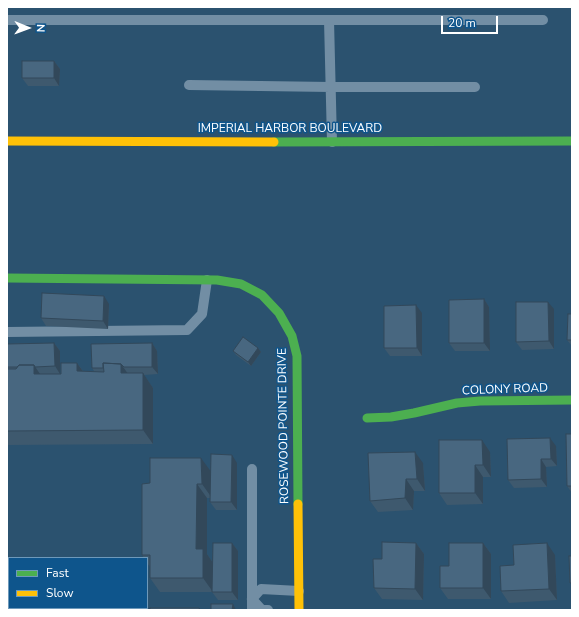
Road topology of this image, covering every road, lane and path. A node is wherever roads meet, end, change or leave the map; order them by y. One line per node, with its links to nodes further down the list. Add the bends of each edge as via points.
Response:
1 (7, 20): 2 (lane)
2 (329, 20): 3 (lane); 5 (lane)
3 (543, 20)
4 (190, 85): 5 (lane)
5 (331, 87): 6 (lane); 9 (lane)
6 (475, 87)
7 (7, 141): 9 (street, IMPERIAL HARBOR BOULEVARD)
8 (572, 141): 9 (street, IMPERIAL HARBOR BOULEVARD)
9 (332, 142)
10 (7, 278): 11 (street, ROSEWOOD POINTE DRIVE)
11 (207, 280): 12 (lane, via 202,314 187,330); 16 (street, ROSEWOOD POINTE DRIVE, via 241,284 262,295 279,313 292,336 297,356)
12 (7, 332)
13 (572, 400): 14 (street, COLONY ROAD, via 457,403 391,417)
14 (367, 418)
15 (252, 469): 17 (lane)
16 (298, 591): 17 (lane, via 261,589); 20 (street, ROSEWOOD POINTE DRIVE)
17 (252, 599): 18 (lane); 19 (lane, via 262,610)
18 (252, 610)
19 (268, 610)
20 (299, 610)

